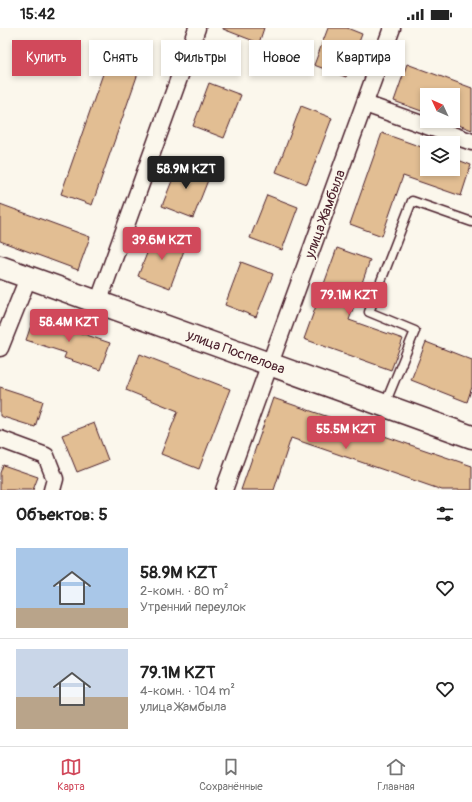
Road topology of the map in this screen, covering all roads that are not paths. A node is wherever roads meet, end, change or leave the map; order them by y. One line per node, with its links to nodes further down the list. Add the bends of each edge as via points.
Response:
1 (198, 28): 8 (street)
2 (392, 28): 3 (street, улица Жамбыла)
3 (365, 104): 4 (street); 10 (street, улица Жамбыла)
4 (472, 142)
5 (472, 222): 11 (lane, via 412,201 369,312 415,331)
6 (0, 268): 7 (street, улица Поспелова)
7 (28, 278): 8 (street, улица Поспелова); 9 (street)
8 (98, 303): 10 (street, улица Поспелова)
9 (0, 348)
10 (269, 364): 11 (street, улица Поспелова); 15 (street, улица Жамбыла)
11 (384, 406): 12 (street, улица Поспелова)
12 (472, 437)
13 (0, 439): 14 (street, via 46,456 55,479)
14 (52, 490)
15 (224, 490)

